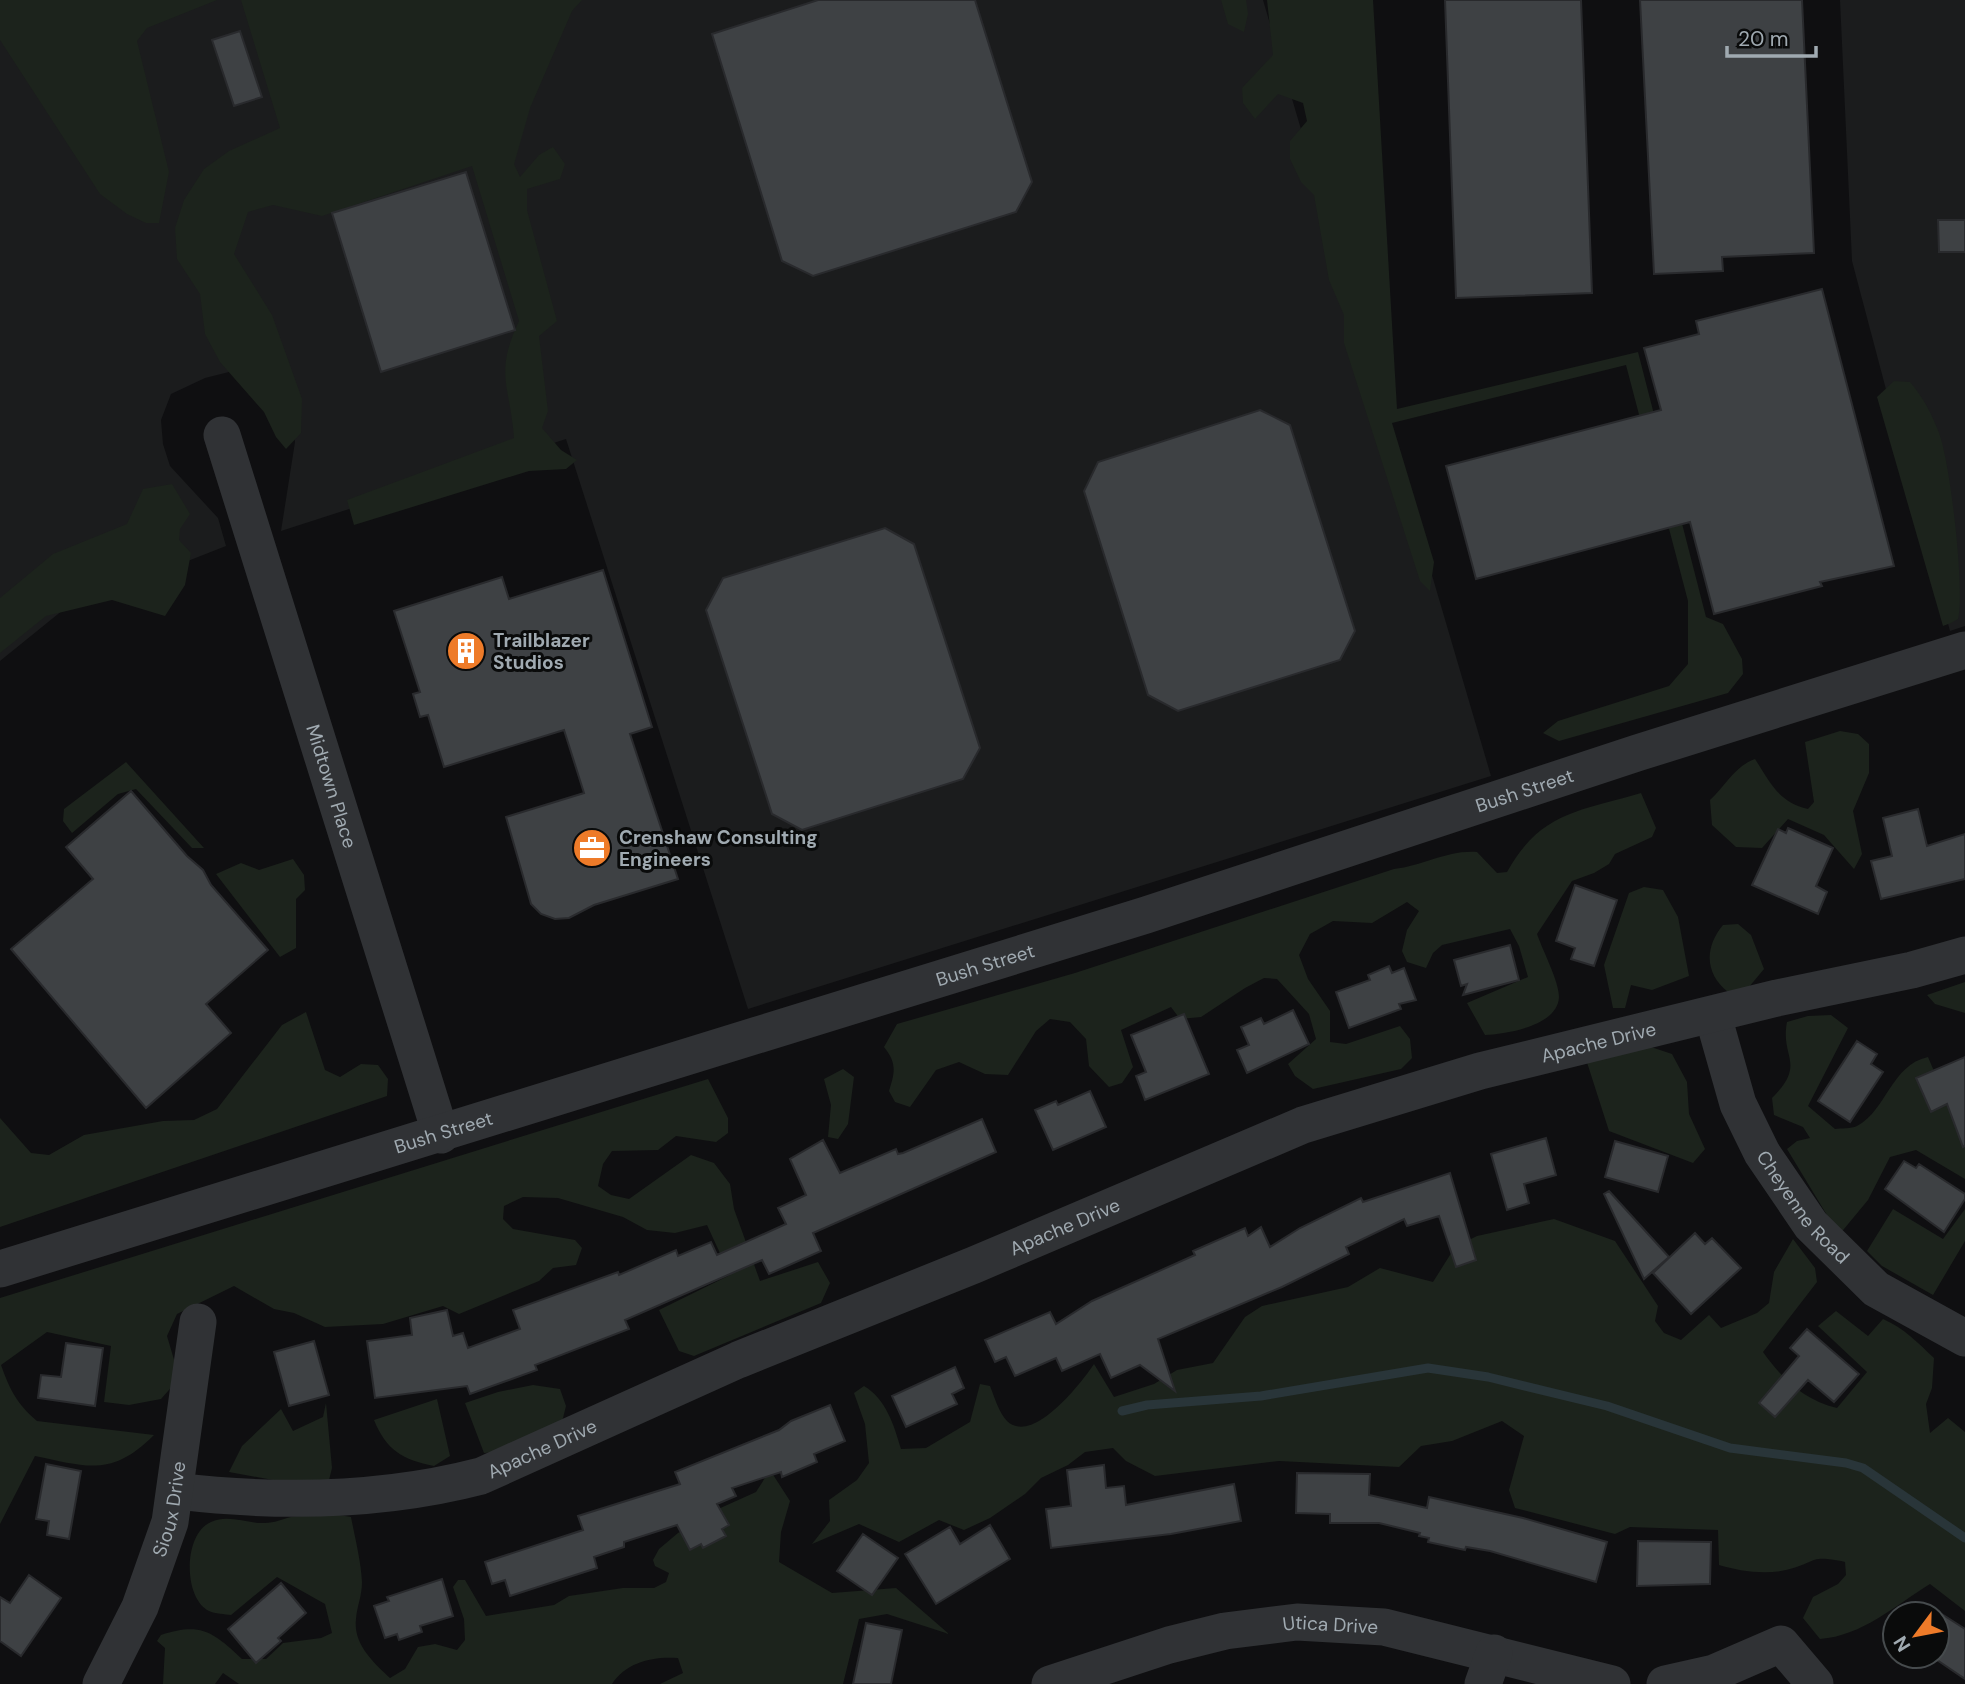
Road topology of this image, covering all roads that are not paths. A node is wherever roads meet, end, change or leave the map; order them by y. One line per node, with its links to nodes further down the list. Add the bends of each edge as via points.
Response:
1 (222, 435): 5 (street, Midtown Place)
2 (1965, 650): 5 (street, Bush Street, via 1146,915)
3 (1965, 955): 4 (street, Apache Drive)
4 (1713, 1016): 8 (street, Cheyenne Road, via 1738,1104 1762,1153 1811,1225 1876,1289); 9 (street, Apache Drive, via 1457,1077 1303,1125 738,1360 481,1476 440,1486 272,1500)
5 (441, 1135): 6 (street, Bush Street)
6 (0, 1269)
7 (198, 1322): 9 (street, Sioux Drive)
8 (1965, 1338)
9 (176, 1491): 11 (street, Sioux Drive, via 159,1559)
10 (1488, 1668): 12 (street, Utica Drive, via 1384,1628 1297,1622 1225,1631); 13 (street, Utica Drive)
11 (101, 1684)
12 (1050, 1684)
13 (1612, 1684)
14 (1665, 1684): 15 (street, via 1724,1670 1781,1644)
15 (1815, 1684)

